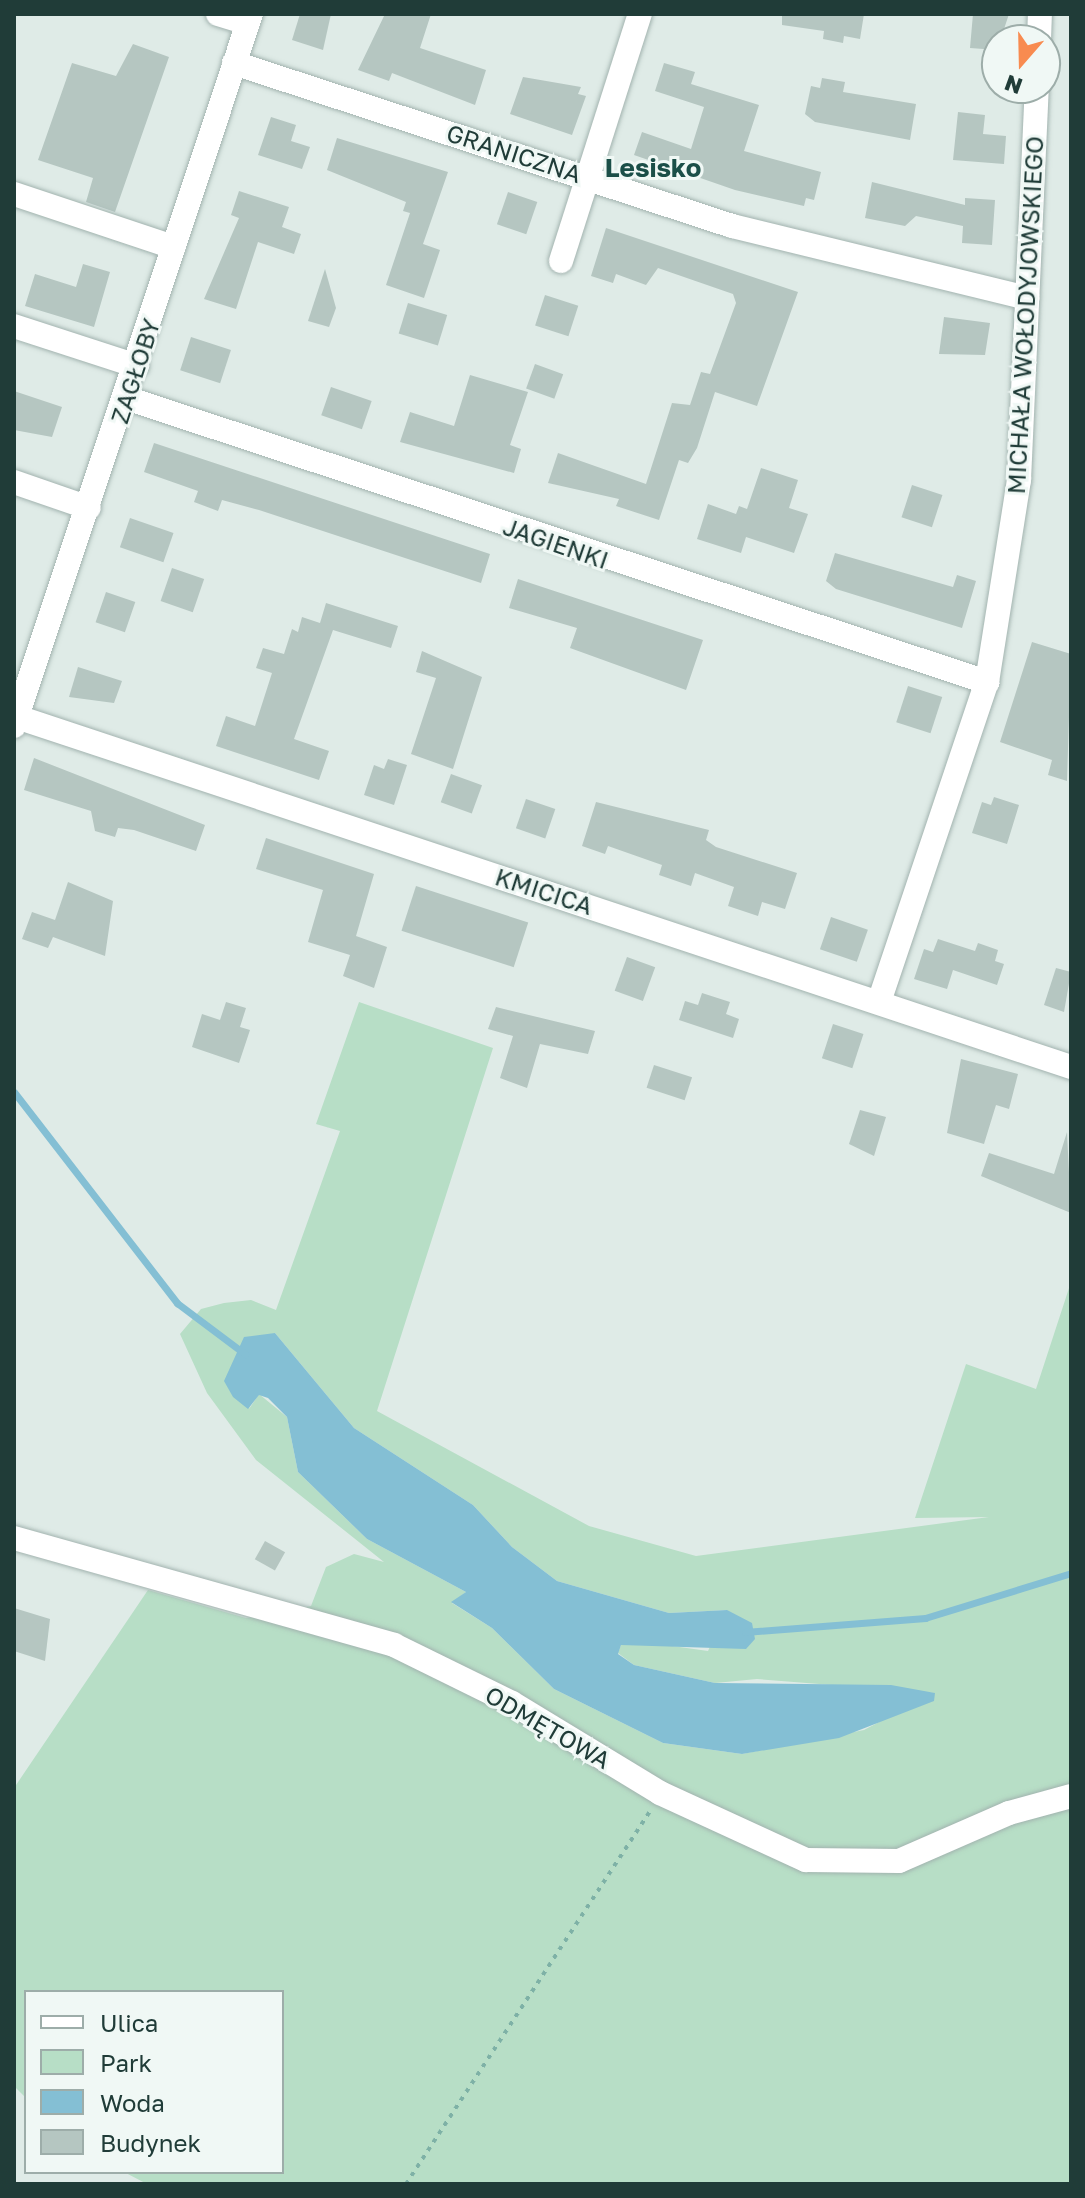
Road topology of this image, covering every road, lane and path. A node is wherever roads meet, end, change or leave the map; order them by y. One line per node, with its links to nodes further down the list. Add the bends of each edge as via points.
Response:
1 (218, 14): 3 (street)
2 (640, 14): 6 (street)
3 (249, 19): 4 (street, ZAGŁOBY)
4 (234, 63): 6 (street, GRANICZNA); 8 (street, ZAGŁOBY)
5 (1036, 104): 10 (street, MICHAŁA WOŁODYJOWSKIEGO)
6 (586, 176): 9 (street); 10 (street, GRANICZNA, via 732,226)
7 (14, 194): 8 (street)
8 (173, 247): 12 (street, ZAGŁOBY)
9 (561, 261)
10 (1027, 298): 16 (street, MICHAŁA WOŁODYJOWSKIEGO, via 1019,480)
11 (14, 326): 12 (street)
12 (137, 366): 13 (street, ZAGŁOBY)
13 (126, 398): 15 (street, ZAGŁOBY); 16 (street, JAGIENKI)
14 (14, 482): 15 (street)
15 (89, 508): 17 (street, ZAGŁOBY)
16 (987, 682): 18 (street, MICHAŁA WOŁODYJOWSKIEGO)
17 (16, 722): 18 (street, KMICICA)
18 (879, 1002): 19 (street, KMICICA)
19 (1071, 1067)
20 (14, 1538): 21 (street, ODMĘTOWA, via 394,1645 512,1703)
21 (660, 1793): 22 (street, ODMĘTOWA, via 756,1842 806,1860 853,1865 899,1861 1009,1813); 23 (path)
22 (1071, 1796)
23 (406, 2184)

